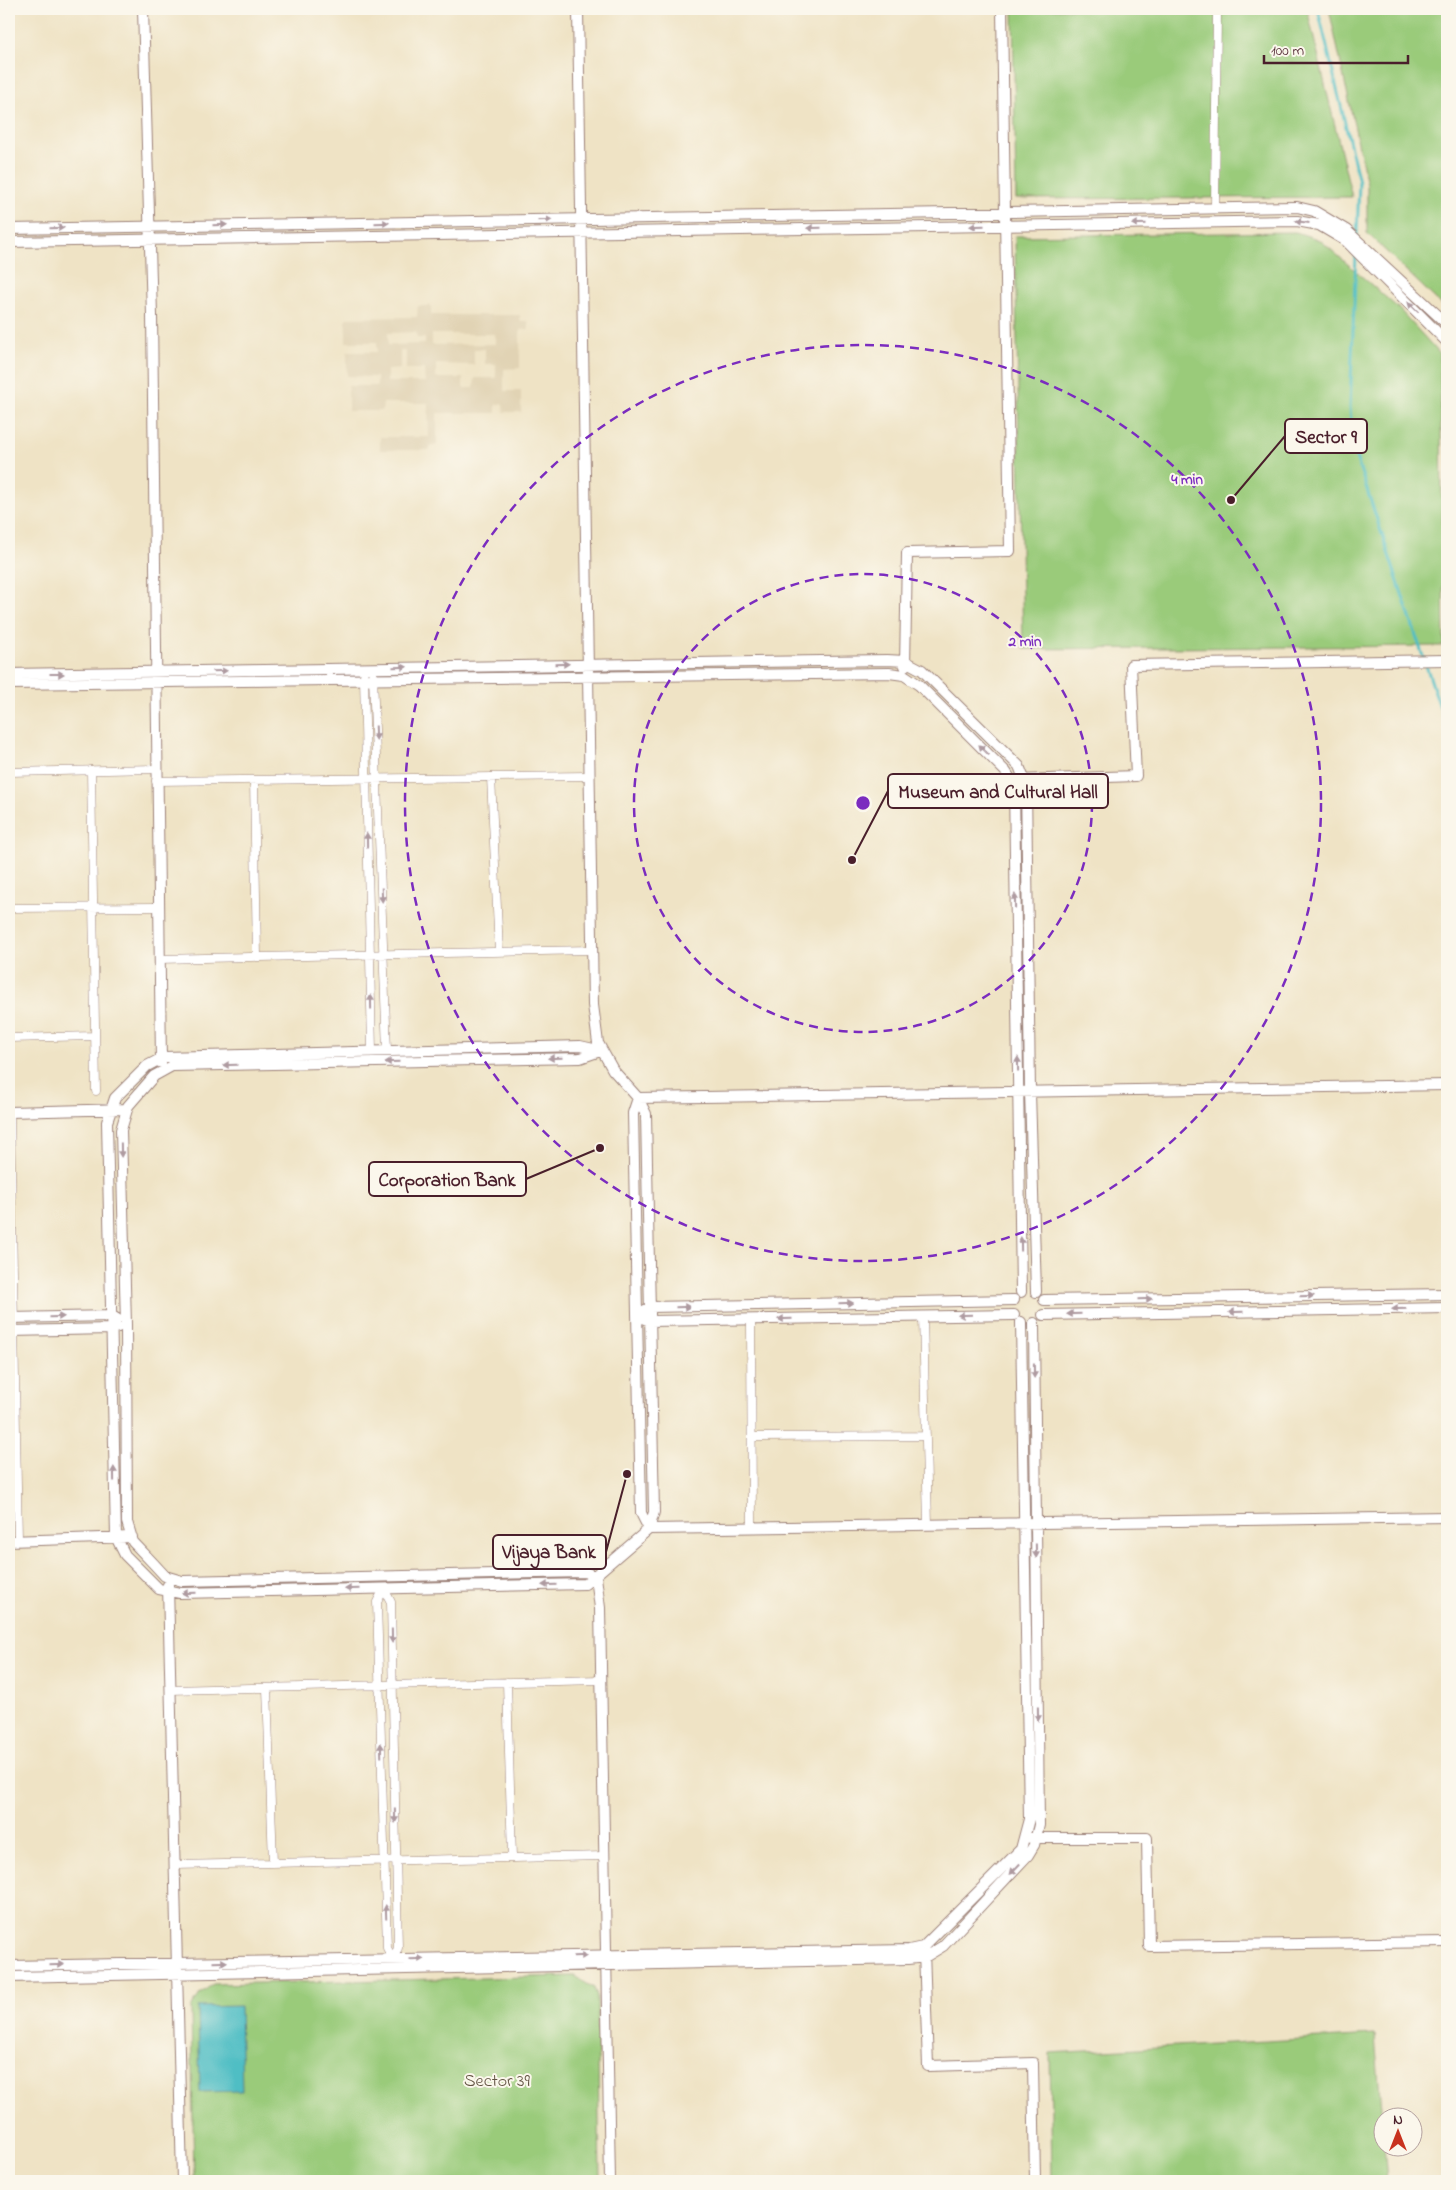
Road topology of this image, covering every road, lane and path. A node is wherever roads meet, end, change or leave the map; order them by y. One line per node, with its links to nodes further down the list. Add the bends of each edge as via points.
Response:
1 (143, 9): 9 (street)
2 (578, 9): 7 (street)
3 (1002, 9): 6 (street)
4 (1217, 9): 5 (street)
5 (1215, 209): 6 (street); 14 (street, via 1297,207 1314,212 1346,230)
6 (1004, 212): 7 (street); 8 (street)
7 (580, 219): 9 (street, one-way to 7); 11 (street)
8 (1004, 226): 11 (street, one-way to 11); 15 (street, one-way to 8, via 1346,241 1319,225 1297,221); 17 (street, via 1010,551 906,553)
9 (150, 227): 10 (street, one-way to 9); 12 (street)
10 (9, 229)
11 (580, 232): 12 (street); 18 (street)
12 (150, 239): 13 (street); 23 (street)
13 (9, 242)
14 (1447, 324)
15 (1447, 342)
16 (1447, 660): 35 (street, via 1131,665 1136,776)
17 (905, 661): 18 (street); 21 (street); 35 (street, via 922,670 1019,766)
18 (587, 664): 19 (street, one-way to 18); 22 (street)
19 (369, 668): 23 (street, one-way to 19); 24 (street); 25 (street)
20 (9, 674): 23 (street, one-way to 23)
21 (904, 675): 22 (street); 37 (street, one-way to 21, via 1006,772 919,685)
22 (587, 676): 24 (street); 30 (street)
23 (155, 677): 25 (street); 26 (street); 27 (street)
24 (375, 678): 25 (street); 32 (street, one-way to 32)
25 (363, 679): 33 (street)
26 (9, 684)
27 (156, 769): 28 (street); 36 (street)
28 (91, 770): 29 (street); 40 (street)
29 (9, 772)
30 (589, 776): 31 (street); 41 (street)
31 (491, 777): 32 (street); 42 (street)
32 (378, 778): 33 (street); 44 (street, one-way to 44)
33 (365, 779): 34 (street); 43 (street, one-way to 33)
34 (254, 780): 36 (street); 45 (street)
35 (1024, 780): 37 (street); 57 (street)
36 (156, 781): 38 (street)
37 (1011, 781): 56 (street, one-way to 37, via 1014,786)
38 (158, 907): 40 (street); 46 (street)
39 (9, 908): 40 (street)
40 (93, 908): 47 (street)
41 (592, 950): 42 (street); 49 (street, via 593,1005 598,1043)
42 (499, 952): 44 (street)
43 (370, 954): 44 (street); 45 (street); 50 (street, one-way to 43)
44 (384, 954): 51 (street)
45 (256, 957): 46 (street)
46 (158, 959): 52 (street)
47 (96, 1036): 48 (street); 55 (street)
48 (9, 1038)
49 (602, 1050): 51 (street, via 580,1046); 53 (street, one-way to 53, via 580,1058 172,1066); 58 (street)
50 (372, 1051): 51 (street); 52 (street, via 196,1055)
51 (387, 1051)
52 (160, 1059): 53 (street); 60 (street, via 147,1066 115,1098)
53 (164, 1070): 59 (street, via 154,1076)
54 (1447, 1085): 57 (street)
55 (96, 1091)
56 (1018, 1092): 57 (street); 58 (street); 65 (street, one-way to 56)
57 (1030, 1092): 63 (street)
58 (638, 1098): 67 (street, via 646,1114); 72 (street, via 633,1113)
59 (128, 1109): 60 (street); 78 (street, one-way to 78, via 120,1130)
60 (111, 1110): 61 (street); 70 (street, via 107,1122)
61 (9, 1112): 62 (street)
62 (10, 1205): 73 (street)
63 (1036, 1292): 65 (street); 66 (street)
64 (1447, 1294): 66 (street, one-way to 64)
65 (1018, 1296): 67 (street, one-way to 65); 74 (street, via 1012,1307)
66 (1044, 1300): 69 (street)
67 (650, 1307): 72 (street); 76 (street)
68 (1447, 1308): 69 (street, one-way to 69)
69 (1044, 1314): 77 (street)
70 (112, 1316): 73 (street, one-way to 70); 78 (street); 79 (street)
71 (923, 1316): 74 (street, one-way to 71); 75 (street, one-way to 75); 81 (street)
72 (637, 1317): 76 (street); 89 (street, via 641,1513)
73 (11, 1318): 80 (street)
74 (1018, 1318): 77 (street); 85 (street)
75 (751, 1319): 76 (street); 82 (street)
76 (650, 1321): 89 (street, via 654,1512)
77 (1034, 1323): 86 (street, one-way to 86)
78 (126, 1324): 79 (street); 91 (street, via 127,1522)
79 (112, 1329): 80 (street); 90 (street, one-way to 79)
80 (11, 1331): 83 (street)
81 (926, 1436): 82 (street); 87 (street)
82 (752, 1437): 88 (street)
83 (12, 1448): 92 (street)
84 (1447, 1517): 86 (street)
85 (1024, 1524): 86 (street); 87 (street); 103 (street, via 1029,1818)
86 (1036, 1524): 104 (street, one-way to 104, via 1039,1825)
87 (928, 1525): 88 (street)
88 (752, 1528): 89 (street)
89 (649, 1529): 94 (street)
90 (116, 1537): 91 (street); 92 (street); 96 (street, via 125,1555 159,1589)
91 (132, 1537): 93 (street, via 133,1542)
92 (13, 1541)
93 (169, 1577): 94 (street, via 182,1580 585,1572); 96 (street)
94 (596, 1577): 95 (street, one-way to 95, via 585,1584); 97 (street)
95 (384, 1589): 96 (street, one-way to 96); 99 (street, via 377,1602); 100 (street, one-way to 100, via 391,1602)
96 (167, 1591): 102 (street)
97 (602, 1680): 98 (street); 105 (street)
98 (507, 1682): 100 (street); 106 (street)
99 (379, 1685): 100 (street); 101 (street); 107 (street, one-way to 99)
100 (392, 1685): 108 (street, one-way to 108)
101 (267, 1688): 102 (street); 109 (street)
102 (170, 1690): 110 (street)
103 (1025, 1838): 104 (street); 112 (street, via 1021,1849)
104 (1036, 1838): 111 (street, via 1147,1838 1149,1946); 112 (street, one-way to 112, via 1028,1855 942,1946)
105 (605, 1856): 106 (street); 114 (street)
106 (512, 1858): 108 (street)
107 (384, 1860): 108 (street); 109 (street); 113 (street, one-way to 107, via 386,1948)
108 (396, 1860): 113 (street, via 398,1948)
109 (273, 1863): 110 (street)
110 (174, 1865): 115 (street)
111 (1447, 1942)
112 (924, 1952): 114 (street, via 908,1959); 121 (street, via 928,2066 1034,2063)
113 (393, 1959): 114 (street, one-way to 114); 115 (street, one-way to 113)
114 (606, 1960): 117 (street); 120 (street)
115 (176, 1963): 116 (street, one-way to 115); 117 (street)
116 (9, 1966)
117 (177, 1974): 118 (street); 119 (street)
118 (9, 1977)
119 (182, 2181)
120 (610, 2181)
121 (1035, 2181)

